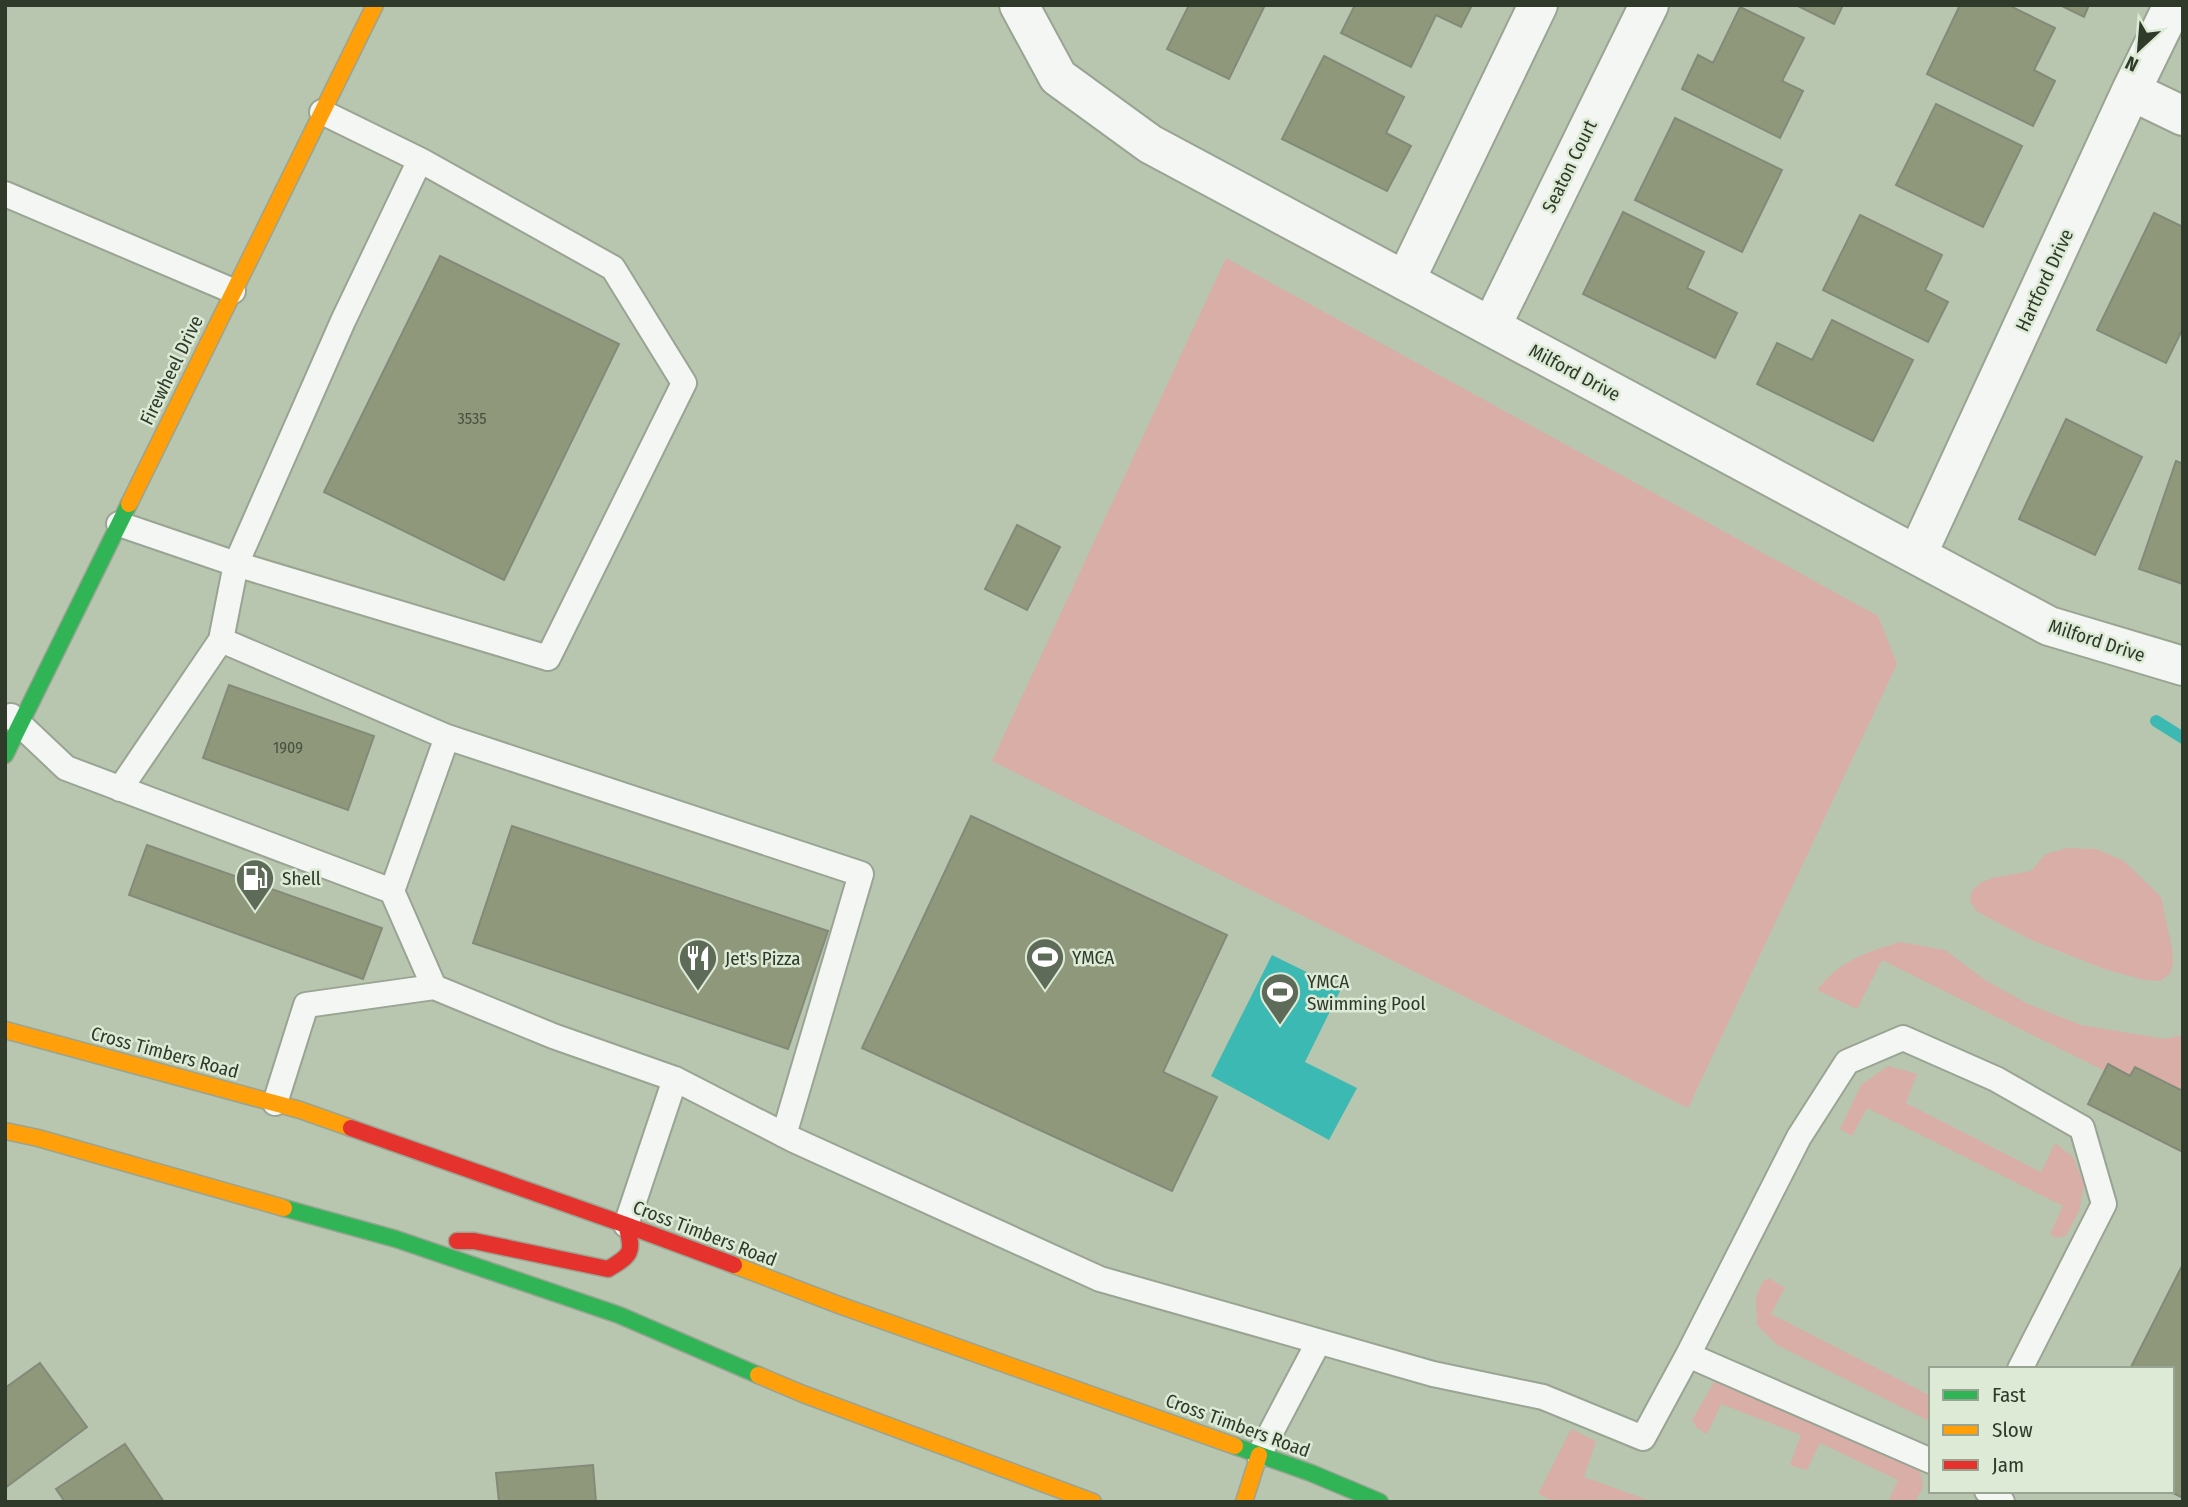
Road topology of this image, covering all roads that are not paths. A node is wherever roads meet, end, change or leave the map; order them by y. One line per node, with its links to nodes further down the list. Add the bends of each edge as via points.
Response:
1 (375, 5): 7 (main road, Firewheel Drive)
2 (1019, 5): 11 (street, Milford Drive, via 1058,77 1150,144)
3 (1538, 5): 11 (street)
4 (1649, 5): 13 (street, Seaton Court)
5 (2172, 5): 6 (street, Hartford Drive)
6 (2131, 91): 8 (street); 15 (street, Hartford Drive)
7 (322, 112): 9 (lane); 12 (main road, Firewheel Drive)
8 (2183, 116)
9 (420, 160): 16 (lane); 16 (lane, via 613,268 684,383 548,658)
10 (5, 194): 12 (lane)
11 (1405, 281): 13 (street, Milford Drive)
12 (233, 291): 14 (main road, Firewheel Drive)
13 (1491, 327): 15 (street, Milford Drive)
14 (119, 524): 16 (lane); 19 (main road, Firewheel Drive)
15 (1917, 555): 18 (street, Milford Drive, via 2049,626)
16 (236, 564): 17 (lane)
17 (220, 640): 20 (lane); 22 (lane)
18 (2183, 666)
19 (13, 718): 21 (main road, Firewheel Drive); 22 (lane, via 66,768)
20 (447, 737): 23 (lane); 29 (lane, via 861,874)
21 (5, 755)
22 (120, 789): 23 (lane)
23 (392, 891): 24 (lane)
24 (434, 988): 26 (lane); 27 (lane, via 306,1006)
25 (5, 1030): 27 (main road, Cross Timbers Road)
26 (674, 1079): 29 (lane); 30 (lane)
27 (275, 1103): 30 (main road, Cross Timbers Road)
28 (5, 1131): 31 (main road)
29 (784, 1135): 32 (lane, via 1100,1279)
30 (626, 1225): 31 (main road, via 632,1245 627,1258 608,1269 474,1241); 35 (main road, Cross Timbers Road)
31 (396, 1239): 37 (main road, via 619,1315 803,1394)
32 (1318, 1343): 33 (lane, via 1543,1397 1643,1438); 35 (lane)
33 (1688, 1354): 34 (lane, via 1799,1137 1847,1062 1903,1038 1996,1079 2082,1128 2104,1204); 36 (lane)
34 (2022, 1367)
35 (1259, 1455): 38 (main road); 39 (main road, Cross Timbers Road)
36 (1929, 1460)
37 (1093, 1502)
38 (1244, 1502)
39 (1381, 1502)

